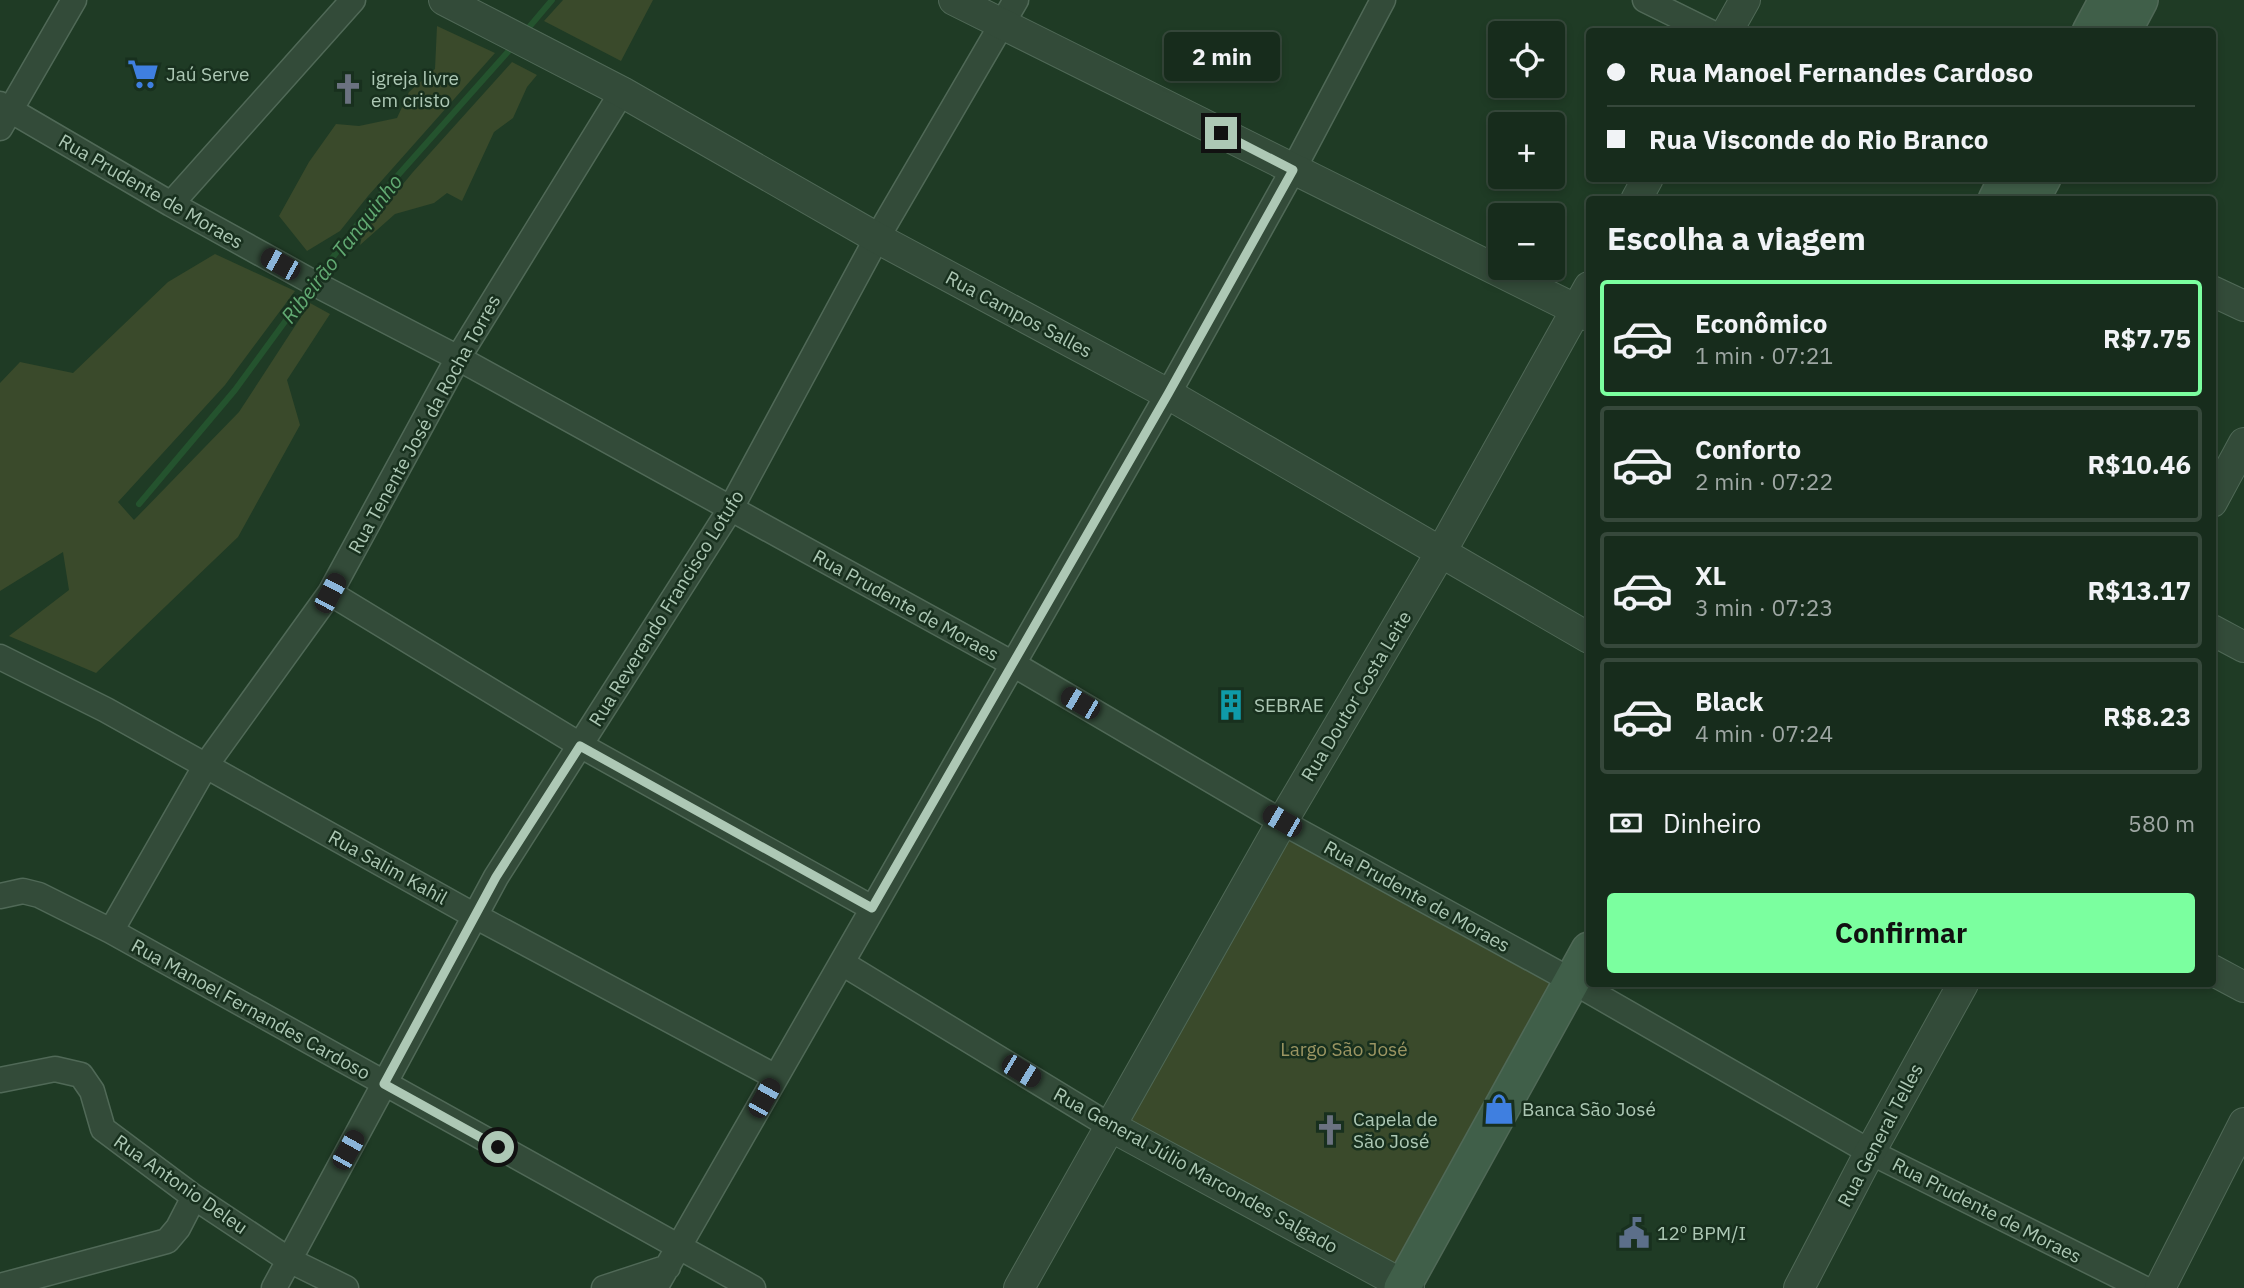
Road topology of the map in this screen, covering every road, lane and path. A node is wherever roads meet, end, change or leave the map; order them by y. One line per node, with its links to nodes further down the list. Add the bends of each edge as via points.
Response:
1 (74, 0): 16 (street)
2 (354, 0): 20 (street)
3 (444, 0): 15 (street, Rua Campos Salles)
4 (954, 0): 10 (street)
5 (1383, 0): 17 (street)
6 (1645, 0): 11 (street)
7 (1745, 0): 12 (street)
8 (2107, 0): 13 (main road)
9 (2140, 0): 14 (main road)
10 (1010, 12): 17 (street); 21 (street, Rua Reverendo Francisco Lotufo)
11 (1702, 28)
12 (1729, 28)
13 (2092, 28)
14 (2125, 28)
15 (622, 92): 21 (street, Rua Campos Salles); 25 (street, Rua Tenente José da Rocha Torres)
16 (3, 114): 20 (street, Rua Prudente de Moraes)
17 (1293, 170): 23 (street); 26 (street)
18 (2032, 182): 19 (main road)
19 (2009, 190)
20 (171, 204): 25 (street, Rua Prudente de Moraes)
21 (877, 238): 26 (street, Rua Campos Salles); 29 (street, Rua Reverendo Francisco Lotufo)
22 (2216, 292): 24 (street)
23 (1585, 304): 30 (street, Rua Doutor Costa Leite)
24 (2244, 306)
25 (458, 358): 29 (street, Rua Prudente de Moraes); 31 (street, Rua Tenente José da Rocha Torres)
26 (1168, 394): 30 (street, Rua Campos Salles); 36 (street)
27 (2244, 443): 28 (street)
28 (2216, 495)
29 (731, 508): 36 (street, Rua Prudente de Moraes); 39 (street, Rua Reverendo Francisco Lotufo)
30 (1441, 552): 33 (street, Rua Campos Salles); 41 (street, Rua Doutor Costa Leite)
31 (330, 593): 39 (street); 40 (street, Rua Tenente José da Rocha Torres)
32 (2216, 632): 34 (street)
33 (1586, 636)
34 (2244, 647)
35 (0, 657): 37 (street, Rua Salim Kahil)
36 (1013, 664): 41 (street, Rua Prudente de Moraes); 43 (street)
37 (24, 670): 38 (street); 40 (street, Rua Salim Kahil)
38 (0, 676)
39 (580, 746): 43 (street); 44 (street, Rua Reverendo Francisco Lotufo)
40 (206, 765): 44 (street, Rua Salim Kahil); 45 (street, Rua Tenente José da Rocha Torres)
41 (1282, 821): 48 (street, Rua Prudente de Moraes); 57 (street, Rua Doutor Costa Leite)
42 (0, 895): 45 (street, Rua Manoel Fernandes Cardoso, via 23,891 39,895)
43 (872, 908): 46 (street)
44 (475, 916): 53 (street, Rua Salim Kahil); 55 (street, Rua Reverendo Francisco Lotufo)
45 (111, 931): 55 (street, Rua Manoel Fernandes Cardoso)
46 (842, 963): 53 (street); 57 (street, Rua General Júlio Marcondes Salgado)
47 (2216, 972): 52 (street)
48 (1586, 985)
49 (1586, 987): 63 (main road)
50 (1589, 987): 58 (street, Rua Prudente de Moraes)
51 (1961, 987): 58 (street, Rua General Telles)
52 (2244, 987)
53 (776, 1077): 61 (street)
54 (0, 1080): 59 (street, Rua Antonio Deleu, via 55,1069 81,1075 92,1091 103,1129)
55 (384, 1084): 60 (street, Rua Reverendo Francisco Lotufo); 61 (street, Rua Manoel Fernandes Cardoso)
56 (2244, 1123): 71 (street)
57 (1110, 1126): 63 (street, Rua General Júlio Marcondes Salgado); 68 (street, Rua Doutor Costa Leite)
58 (1870, 1152): 69 (street, Rua General Telles); 70 (street, Rua Prudente de Moraes)
59 (194, 1197): 60 (street, Rua Antonio Deleu); 62 (street, via 167,1241)
60 (289, 1260): 64 (street, Rua Reverendo Francisco Lotufo); 65 (street, Rua Antonio Deleu)
61 (668, 1268): 66 (street); 67 (street, Rua Manoel Fernandes Cardoso)
62 (0, 1286)
63 (1411, 1287)
64 (274, 1288)
65 (346, 1288)
66 (604, 1288)
67 (753, 1288)
68 (1019, 1288)
69 (1799, 1288)
70 (2143, 1288)
71 (2160, 1288)

